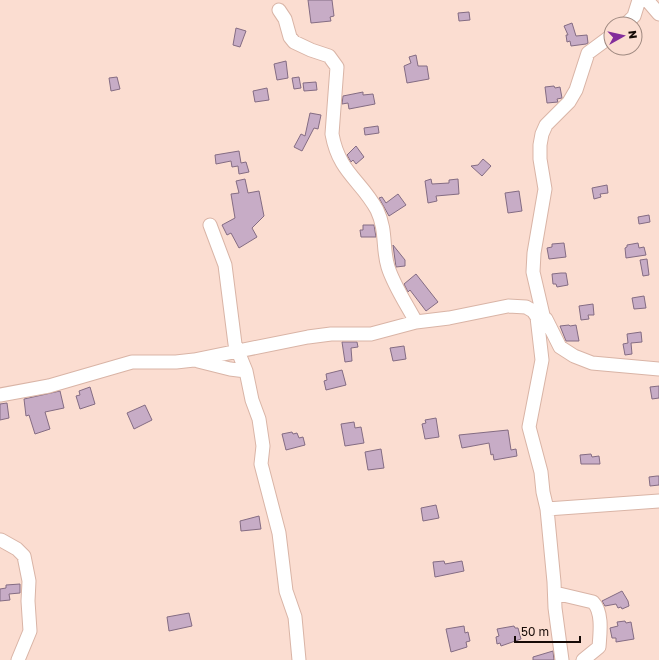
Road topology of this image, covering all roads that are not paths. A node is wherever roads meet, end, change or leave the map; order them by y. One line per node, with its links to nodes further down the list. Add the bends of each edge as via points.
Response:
1 (639, 0): 5 (street)
2 (647, 0): 4 (street)
3 (279, 10): 9 (street, via 285,18 294,42 329,56 337,67 332,134 334,144 342,165 381,220 388,268)
4 (659, 14)
5 (634, 16)
6 (603, 42): 8 (street, via 588,53 576,90 569,102 546,125 542,134 540,152 545,189 532,272)
7 (210, 225): 10 (street, via 225,265 233,335)
8 (538, 313): 9 (street, via 526,307 508,306); 12 (street, via 560,347 574,356 592,363); 16 (street, via 542,360 529,427 541,472)
9 (416, 322): 10 (street, via 371,334 308,337)
10 (238, 352): 11 (street); 13 (street)
11 (194, 360): 13 (street); 14 (street, via 132,362 49,386)
12 (659, 369)
13 (246, 371): 20 (street, via 260,424 263,446 261,464 279,532 286,591 295,616)
14 (0, 395)
15 (659, 501): 16 (street)
16 (547, 510): 18 (street)
17 (1, 540): 19 (street, via 24,556 29,581 30,631)
18 (555, 593): 21 (street); 22 (street, via 593,602 596,606 599,647)
19 (18, 660)
20 (300, 660)
21 (562, 660)
22 (583, 660)

